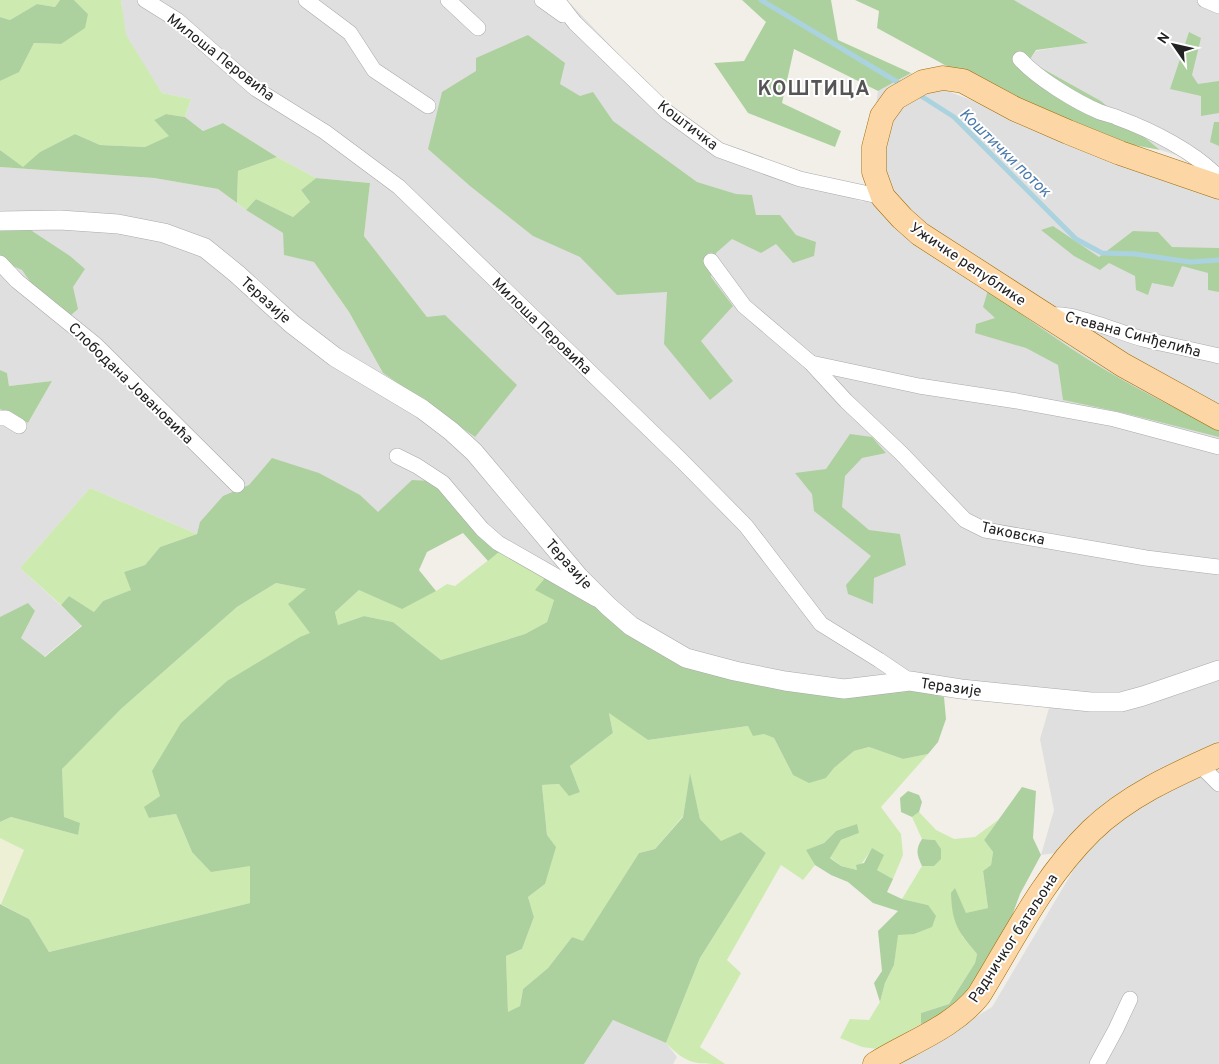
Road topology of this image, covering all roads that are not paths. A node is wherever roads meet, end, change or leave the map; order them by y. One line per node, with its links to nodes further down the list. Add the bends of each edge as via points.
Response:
1 (145, 0): 30 (street, Милоша Перовића, via 177,20 256,89 325,132 399,187 746,526 820,624)
2 (306, 0): 11 (street, via 350,33 374,70)
3 (448, 0): 9 (street)
4 (542, 0): 8 (street)
5 (557, 0): 8 (street, Коштичка)
6 (1205, 0): 7 (street)
7 (1219, 6)
8 (575, 23): 14 (street, Коштичка, via 667,112 719,150 800,179)
9 (478, 28)
10 (1020, 59): 12 (street, via 1068,95 1161,138 1211,169)
11 (428, 106)
12 (1219, 178)
13 (1219, 187): 14 (main road, Ужичке републике, via 1120,153 1014,109 963,81 943,78 923,82 895,98 882,116 874,147 874,172)
14 (883, 197): 18 (main road, Ужичке републике, via 920,234)
15 (0, 221): 28 (street, Теразије, via 60,220 118,224 164,233 206,248 292,324 335,357 451,431 474,452)
16 (711, 261): 20 (street, Таковска, via 744,306)
17 (0, 263): 26 (street, Слободана Јовановића, via 17,281 96,345)
18 (1048, 317): 19 (street, Стевана Синђелића, via 1056,314 1072,317 1141,339); 22 (main road, Ужичке републике, via 1123,365)
19 (1219, 356)
20 (811, 364): 24 (street, Таковска, via 1114,419); 27 (street, Таковска, via 965,520 985,530 1146,558)
21 (0, 418): 23 (street)
22 (1219, 418)
23 (19, 426)
24 (1219, 447)
25 (397, 456): 28 (street, via 443,483 482,529 498,542)
26 (237, 485)
27 (1219, 567)
28 (608, 606): 30 (street, Теразије, via 631,626 686,658 735,671 844,689)
29 (1219, 670): 30 (street, Теразије, via 1121,702 1032,697)
30 (910, 681)
31 (1209, 760): 32 (street); 34 (main road, Радничког батаљона, via 1148,790 1092,830 1039,895 971,1005 938,1029)
32 (1219, 784)
33 (1130, 998): 35 (street)
34 (875, 1064)
35 (1097, 1064)

